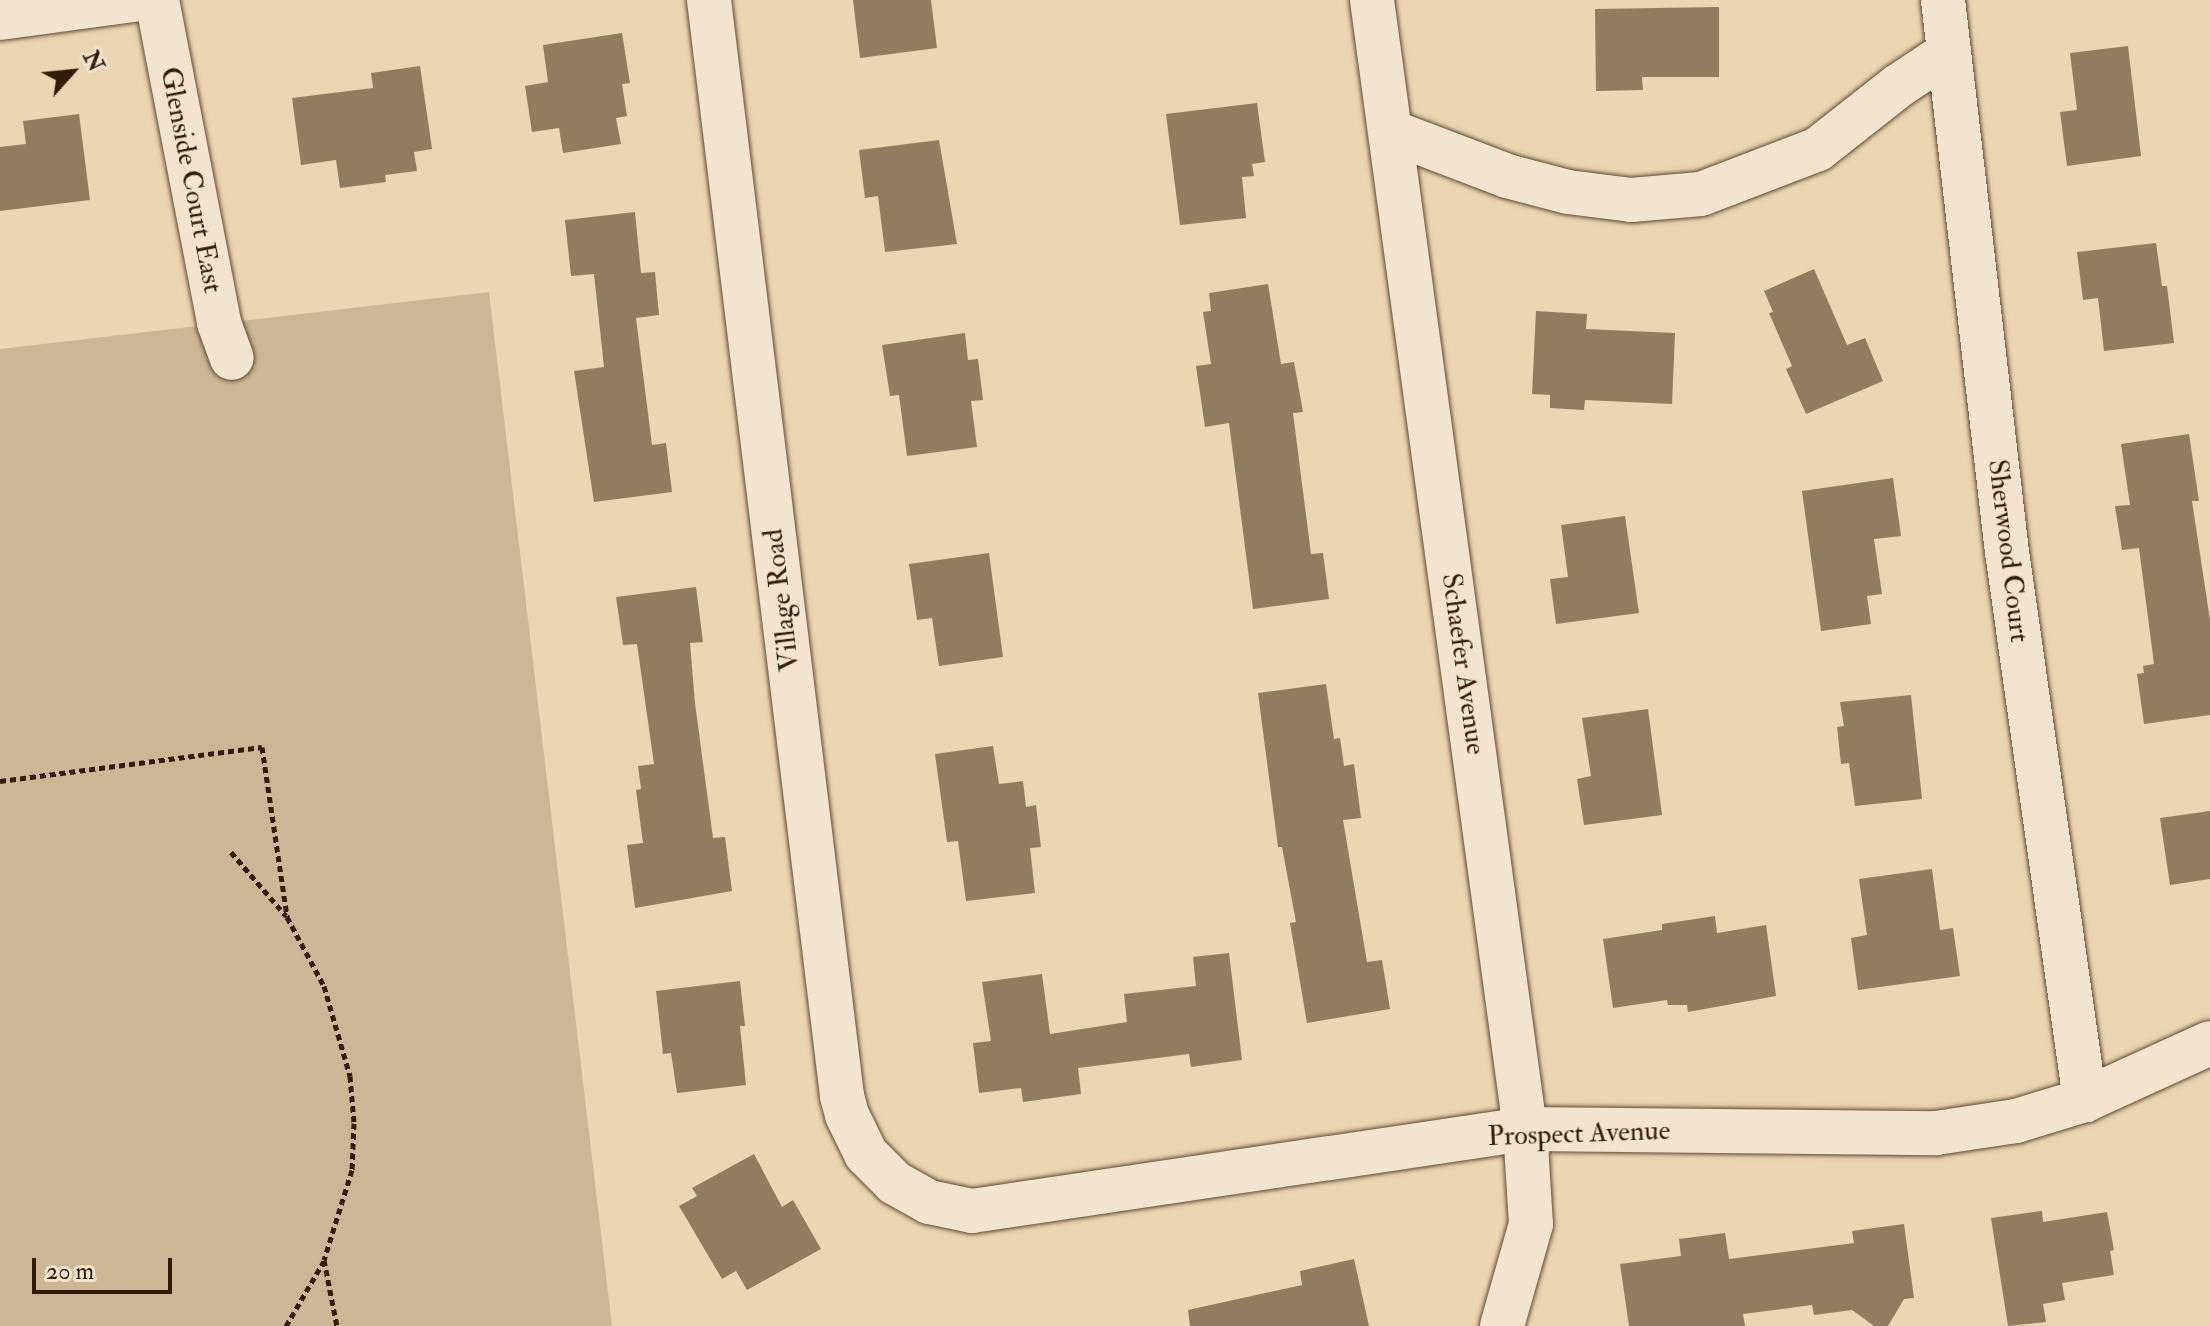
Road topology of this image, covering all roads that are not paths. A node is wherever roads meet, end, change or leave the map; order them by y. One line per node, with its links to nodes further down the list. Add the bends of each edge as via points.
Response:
1 (134, 0): 6 (street)
2 (157, 0): 9 (street, Glenside Court East, via 219,323)
3 (709, 0): 13 (street, Village Road, via 842,1096 866,1154)
4 (1372, 0): 8 (street, Schaefer Avenue)
5 (1943, 0): 7 (street, Sherwood Court)
6 (0, 18)
7 (1948, 53): 8 (street, via 1818,149 1701,194 1631,200 1568,192 1507,176); 11 (street, Sherwood Court, via 2007,552)
8 (1392, 132): 12 (street, Schaefer Avenue)
9 (232, 358)
10 (2210, 1043): 11 (street, Prospect Avenue)
11 (2085, 1100): 12 (street, Prospect Avenue, via 2016,1121 1936,1133)
12 (1525, 1129): 13 (street, Prospect Avenue, via 972,1211 929,1202); 14 (street, Schaefer Avenue, via 1531,1224)
13 (895, 1183)
14 (1502, 1326)

